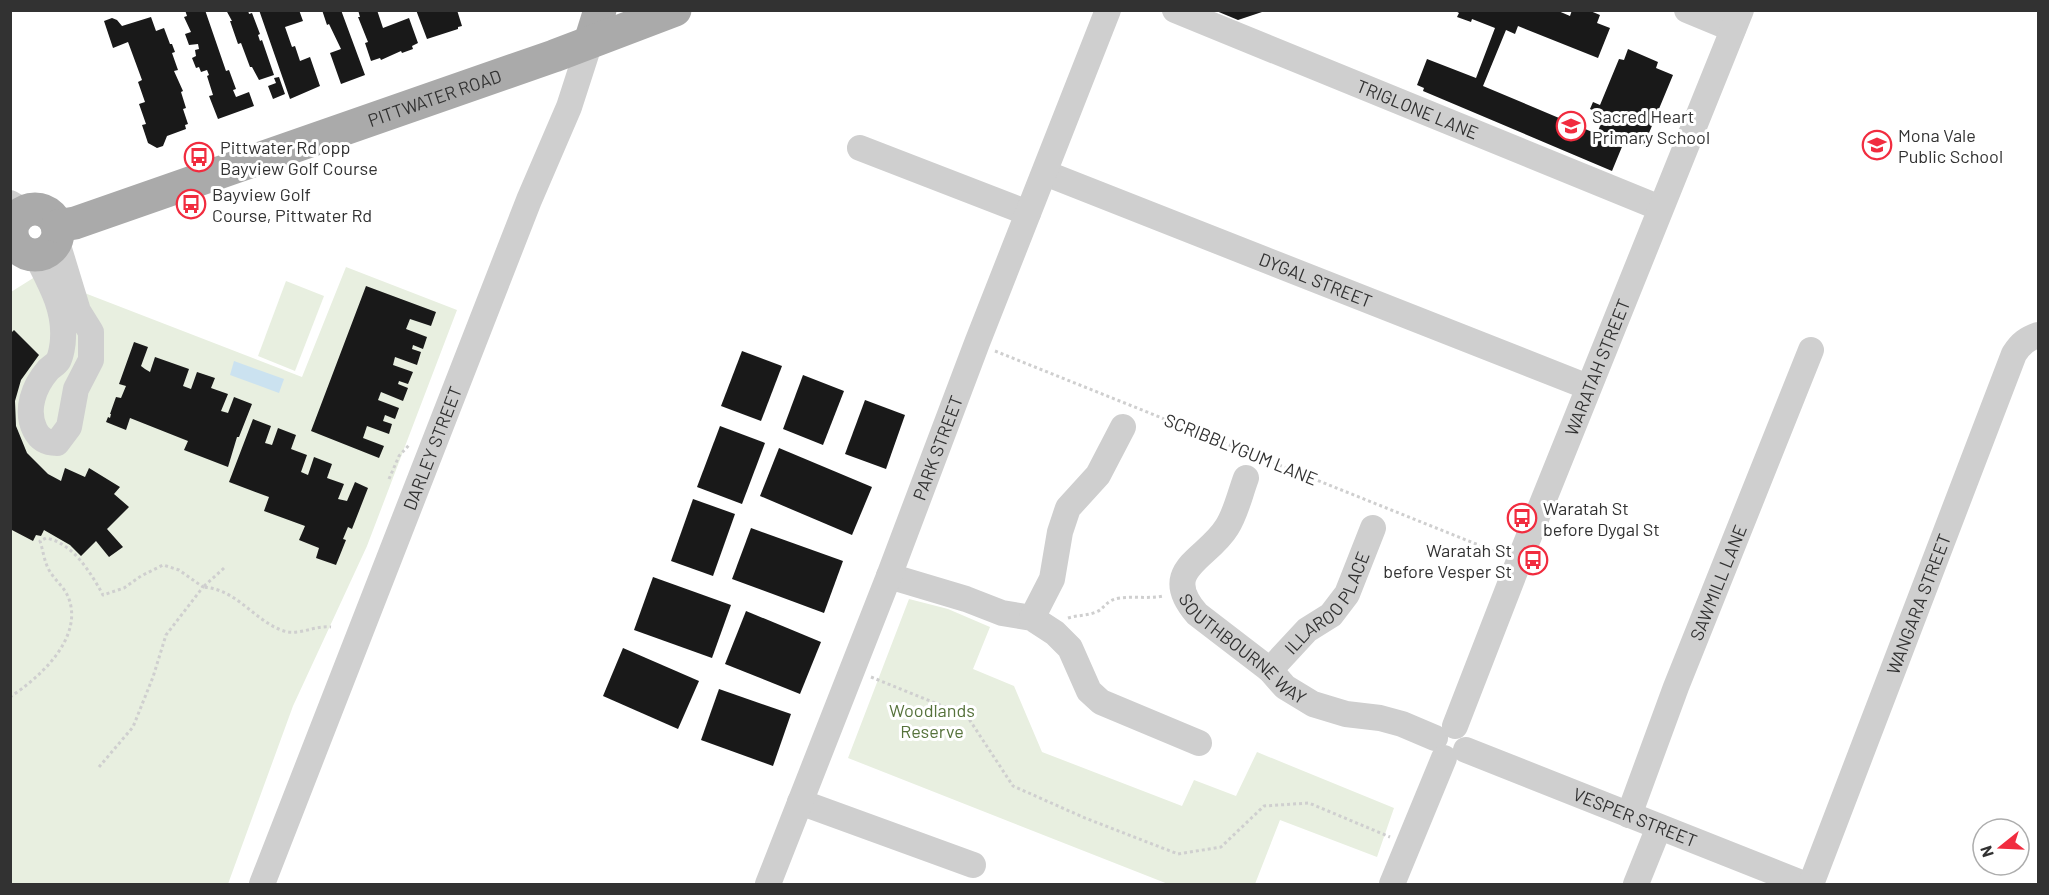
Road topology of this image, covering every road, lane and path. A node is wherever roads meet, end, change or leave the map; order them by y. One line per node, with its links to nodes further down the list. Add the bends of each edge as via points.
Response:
1 (600, 10): 7 (main road, DARLEY STREET)
2 (675, 10): 7 (main road, PITTWATER ROAD)
3 (1108, 10): 9 (street, PARK STREET)
4 (1175, 10): 11 (street, TRIGLONE LANE)
5 (1687, 10): 6 (street)
6 (1737, 20): 11 (street, WARATAH STREET)
7 (590, 42): 13 (main road, PITTWATER ROAD, via 86,219); 40 (street, DARLEY STREET, via 569,107 520,222)
8 (860, 148): 12 (street)
9 (1044, 172): 12 (street, PARK STREET); 17 (street, DYGAL STREET)
10 (17, 207): 13 (main road, via 13,238)
11 (1660, 208): 17 (street, WARATAH STREET)
12 (1028, 213): 15 (street, PARK STREET)
13 (35, 244): 13 (street, via 91,332 91,360 76,389 69,427 57,443 47,443 37,435 31,422 36,389 59,360 63,337 58,299)
14 (2038, 335): 45 (street, WANGARA STREET, via 2020,344 2014,354)
15 (977, 343): 21 (path, SCRIBBLYGUM LANE); 23 (street, PARK STREET)
16 (1811, 350): 36 (street, SAWMILL LANE)
17 (1588, 387): 33 (street, WARATAH STREET)
18 (1123, 427): 26 (street, via 1098,475 1068,508 1052,579)
19 (1246, 478): 25 (street, SOUTHBOURNE WAY, via 1228,526 1212,546 1194,559 1185,574)
20 (1373, 528): 30 (street, ILLAROO PLACE, via 1347,594 1331,615 1306,630)
21 (1504, 555)
22 (224, 568): 24 (path)
23 (890, 576): 26 (street, via 1002,613); 29 (street, PARK STREET)
24 (203, 587): 28 (path, via 236,598 281,630 300,632); 31 (path, via 170,565 163,565 124,588 103,595 84,564 51,539 40,541 48,569 69,599 71,617 60,651); 34 (path, via 166,635 133,727)
25 (1182, 591): 27 (path, via 1152,598 1118,598 1107,602 1098,612); 30 (street, SOUTHBOURNE WAY, via 1197,614)
26 (1032, 618): 32 (street, via 1070,648 1089,691 1101,702)
27 (1064, 619)
28 (331, 627)
29 (853, 669): 35 (street, PARK STREET); 38 (path, via 967,716 1013,786 1178,854 1221,847 1264,806 1310,803)
30 (1270, 670): 33 (street, SOUTHBOURNE WAY, via 1285,687 1313,704 1402,724)
31 (10, 697)
32 (1200, 743)
33 (1450, 743): 36 (street, VESPER STREET); 42 (street, WARATAH STREET)
34 (99, 767)
35 (800, 802): 39 (street); 41 (street, PARK STREET)
36 (1629, 815): 37 (street, VESPER STREET)
37 (1659, 827): 43 (street); 44 (street, VESPER STREET)
38 (1391, 838)
39 (974, 865)
40 (262, 885)
41 (768, 885)
42 (1392, 885)
43 (1636, 885)
44 (1804, 885)
45 (1811, 885)

